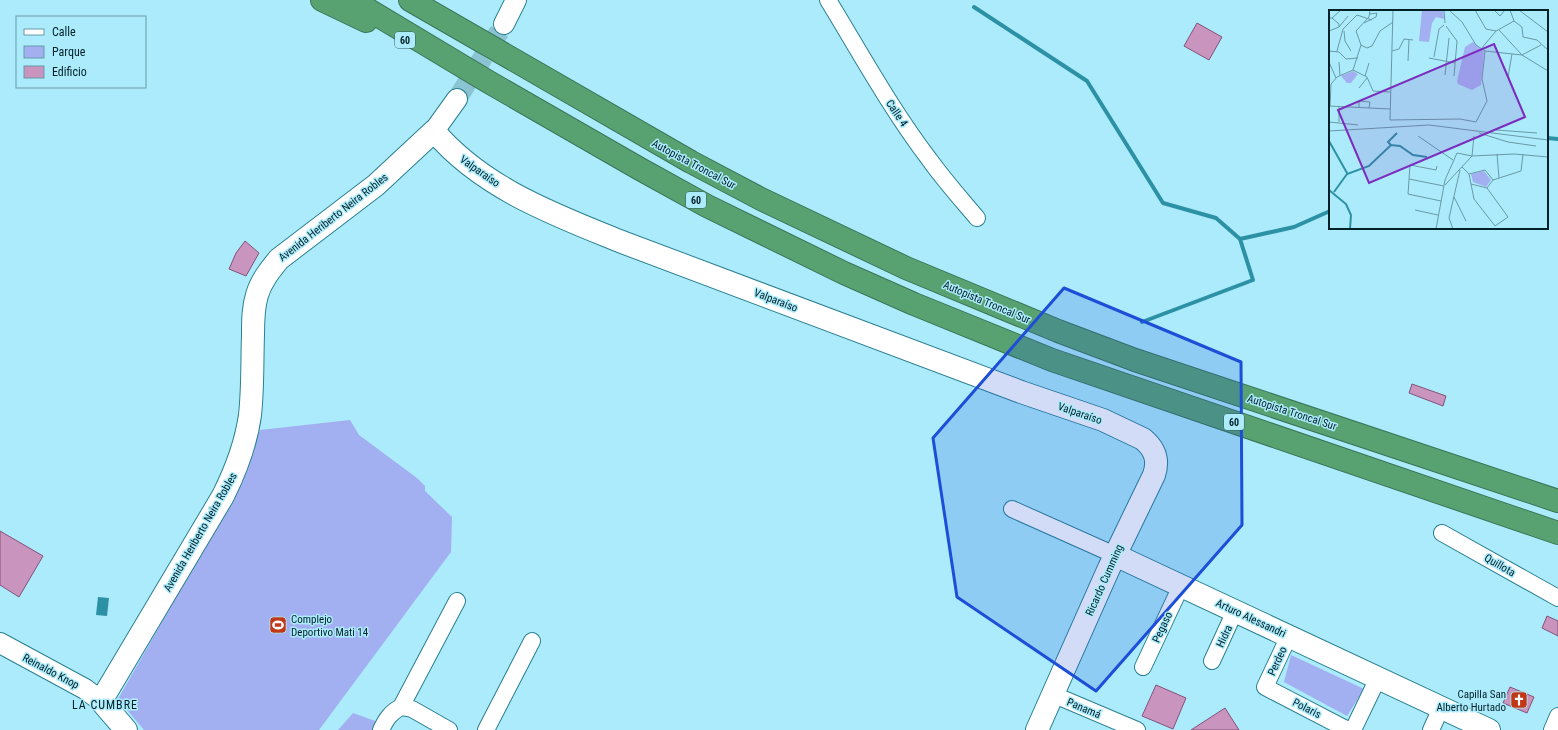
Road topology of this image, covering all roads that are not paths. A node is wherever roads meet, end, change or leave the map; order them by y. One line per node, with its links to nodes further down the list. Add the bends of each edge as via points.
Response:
1 (322, 0): 9 (highway, 60)
2 (352, 0): 9 (highway, 60)
3 (410, 0): 7 (highway, Autopista Troncal Sur)
4 (419, 0): 7 (highway, Autopista Troncal Sur)
5 (516, 0): 8 (street)
6 (828, 0): 12 (street, Calle 4, via 924,152)
7 (451, 24): 14 (highway, Autopista Troncal Sur, via 690,162 833,234 981,300 1135,360)
8 (504, 24)
9 (487, 81): 17 (highway, 60, via 706,206 914,304 1052,360)
10 (457, 99): 11 (street, Avenida Heriberto Neira Robles)
11 (434, 131): 13 (main road, Valparaíso, via 461,158 488,177 521,198 560,217 1013,389 1103,420); 31 (main road, Avenida Heriberto Neira Robles, via 376,185 279,259 267,274 254,306 250,413 247,433 234,475)
12 (978, 218)
13 (1137, 436): 18 (main road, Ricardo Cumming, via 1153,449 1157,462 1156,469)
14 (1558, 501)
15 (1012, 509): 18 (street, Arturo Alessandri)
16 (1442, 532): 20 (street, Quillota)
17 (1558, 532)
18 (1115, 555): 19 (main road, Arturo Alessandri); 30 (main road, Ricardo Cumming)
19 (1181, 586): 22 (main road, Arturo Alessandri); 27 (street, Pegaso)
20 (1558, 598)
21 (457, 601): 32 (street)
22 (1235, 611): 23 (main road, Arturo Alessandri); 26 (street, Hidra)
23 (1289, 636): 28 (main road, Arturo Alessandri); 29 (street, Perdeo)
24 (532, 642): 38 (street)
25 (0, 643): 31 (street, Reinaldo Knop, via 85,689)
26 (1212, 661)
27 (1144, 667)
28 (1378, 678): 33 (main road, Arturo Alessandri); 42 (street)
29 (1265, 687): 41 (street, Polaris)
30 (1052, 694): 39 (main road, Ricardo Cumming); 40 (street, Panamá)
31 (101, 701): 35 (main road)
32 (402, 707): 36 (street, via 393,711); 37 (street, via 412,709)
33 (1441, 708): 43 (street); 44 (main road, Arturo Alessandri)
34 (1558, 716): 45 (street)
35 (126, 730)
36 (381, 730)
37 (449, 730)
38 (486, 730)
39 (1036, 730)
40 (1137, 730)
41 (1348, 730)
42 (1353, 730)
43 (1431, 730)
44 (1489, 730)
45 (1552, 730)

